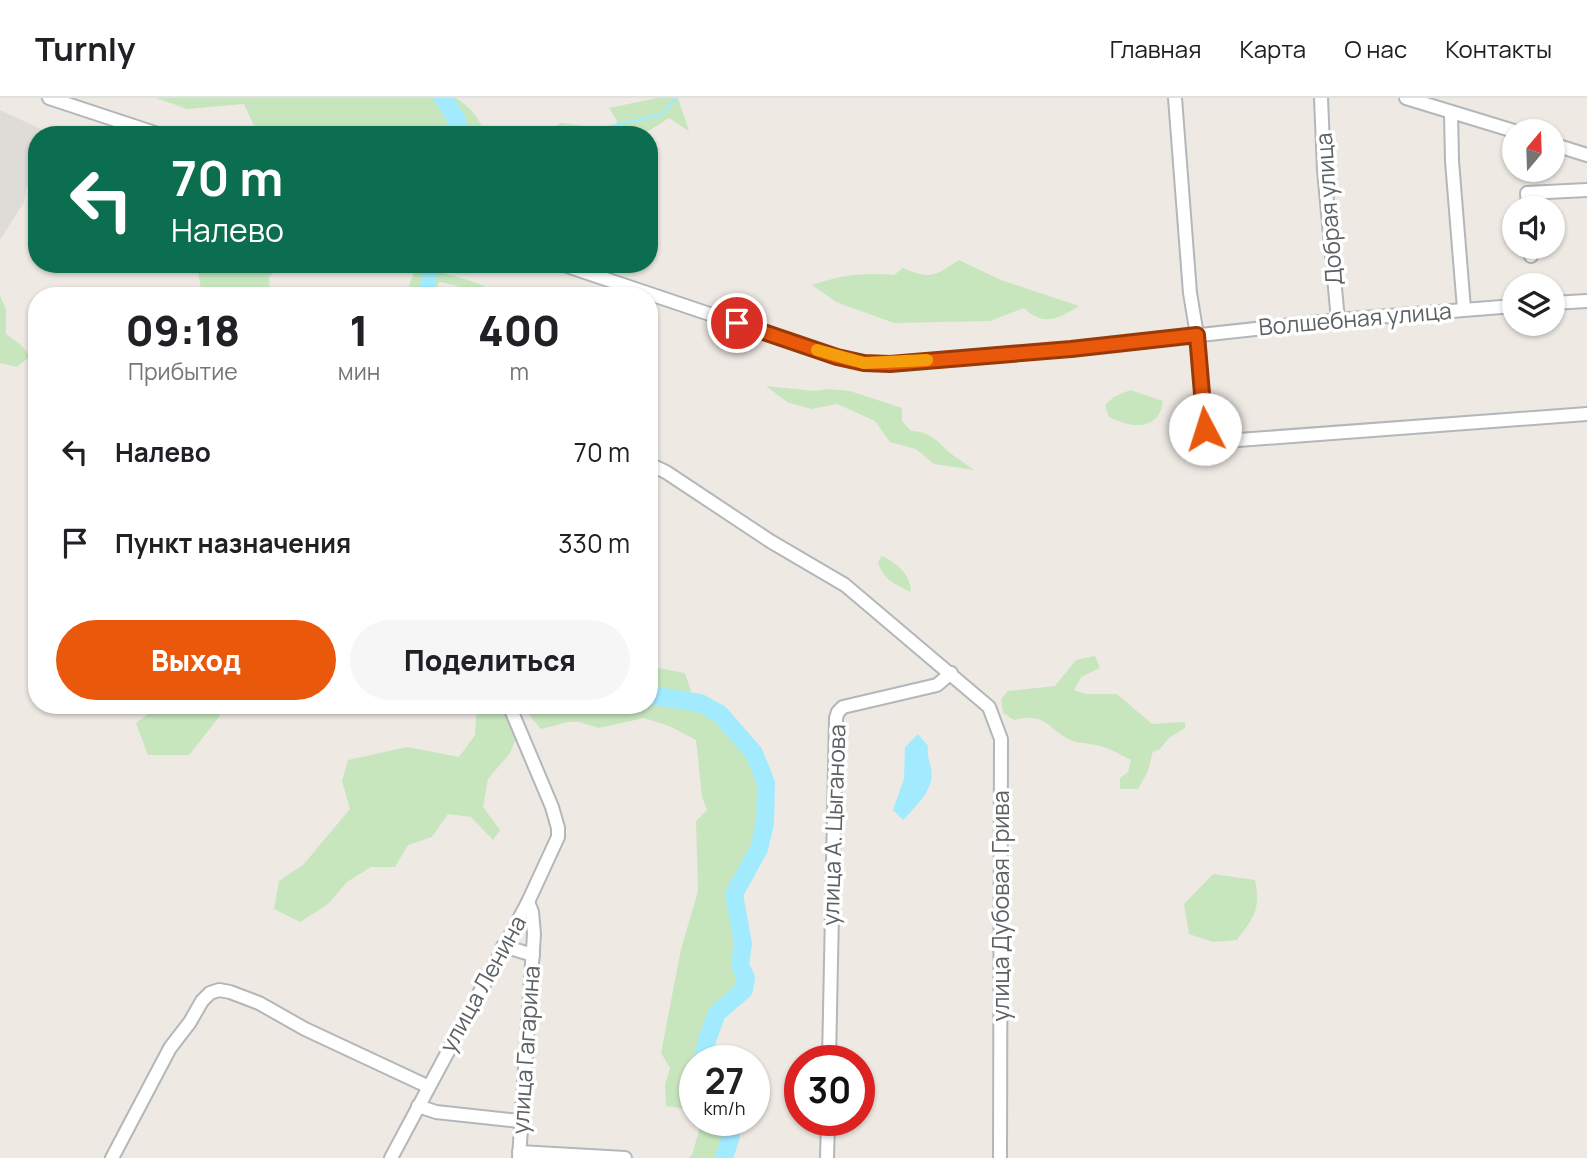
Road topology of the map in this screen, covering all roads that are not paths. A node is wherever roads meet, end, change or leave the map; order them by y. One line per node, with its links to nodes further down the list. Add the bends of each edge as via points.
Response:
1 (49, 98): 6 (street)
2 (1175, 98): 22 (street)
3 (1321, 98): 21 (street, Добрая улица)
4 (1406, 98): 5 (street)
5 (1451, 112): 7 (street); 20 (street)
6 (134, 126)
7 (1502, 127)
8 (1565, 148): 9 (street)
9 (1587, 155)
10 (1587, 190): 11 (street)
11 (1527, 196)
12 (586, 273): 13 (street, Волшебная улица)
13 (612, 282): 14 (street); 15 (street, Волшебная улица)
14 (610, 287)
15 (627, 287)
16 (658, 297): 22 (street, Волшебная улица, via 864,363)
17 (1587, 301): 18 (street)
18 (1565, 302)
19 (1502, 307): 20 (street, Волшебная улица)
20 (1464, 309): 21 (street, Волшебная улица)
21 (1338, 320): 22 (street, Волшебная улица)
22 (1197, 335): 23 (street, via 1205,429 1216,439)
23 (1587, 414)
24 (658, 468): 25 (street, улица Дубовая Грива, via 845,585)
25 (951, 673): 30 (street, улица А. Цыганова, via 937,685 843,707 836,718); 40 (street, улица Дубовая Грива, via 989,707 1001,739)
26 (513, 714): 27 (street, улица Ленина, via 558,828)
27 (528, 902): 28 (street, улица Ленина); 29 (street, улица Гагарина)
28 (503, 946): 29 (street); 31 (street, улица Ленина)
29 (533, 955): 33 (street, улица Гагарина)
30 (829, 1045)
31 (427, 1086): 32 (street, улица Ленина); 36 (street, via 259,1003 219,990 202,1001 170,1048)
32 (418, 1106): 33 (street); 37 (street, улица Ленина)
33 (520, 1121): 35 (street, улица Гагарина)
34 (828, 1136): 39 (street)
35 (519, 1155): 38 (street)
36 (112, 1158)
37 (391, 1158)
38 (625, 1158)
39 (827, 1158)
40 (1000, 1158)

